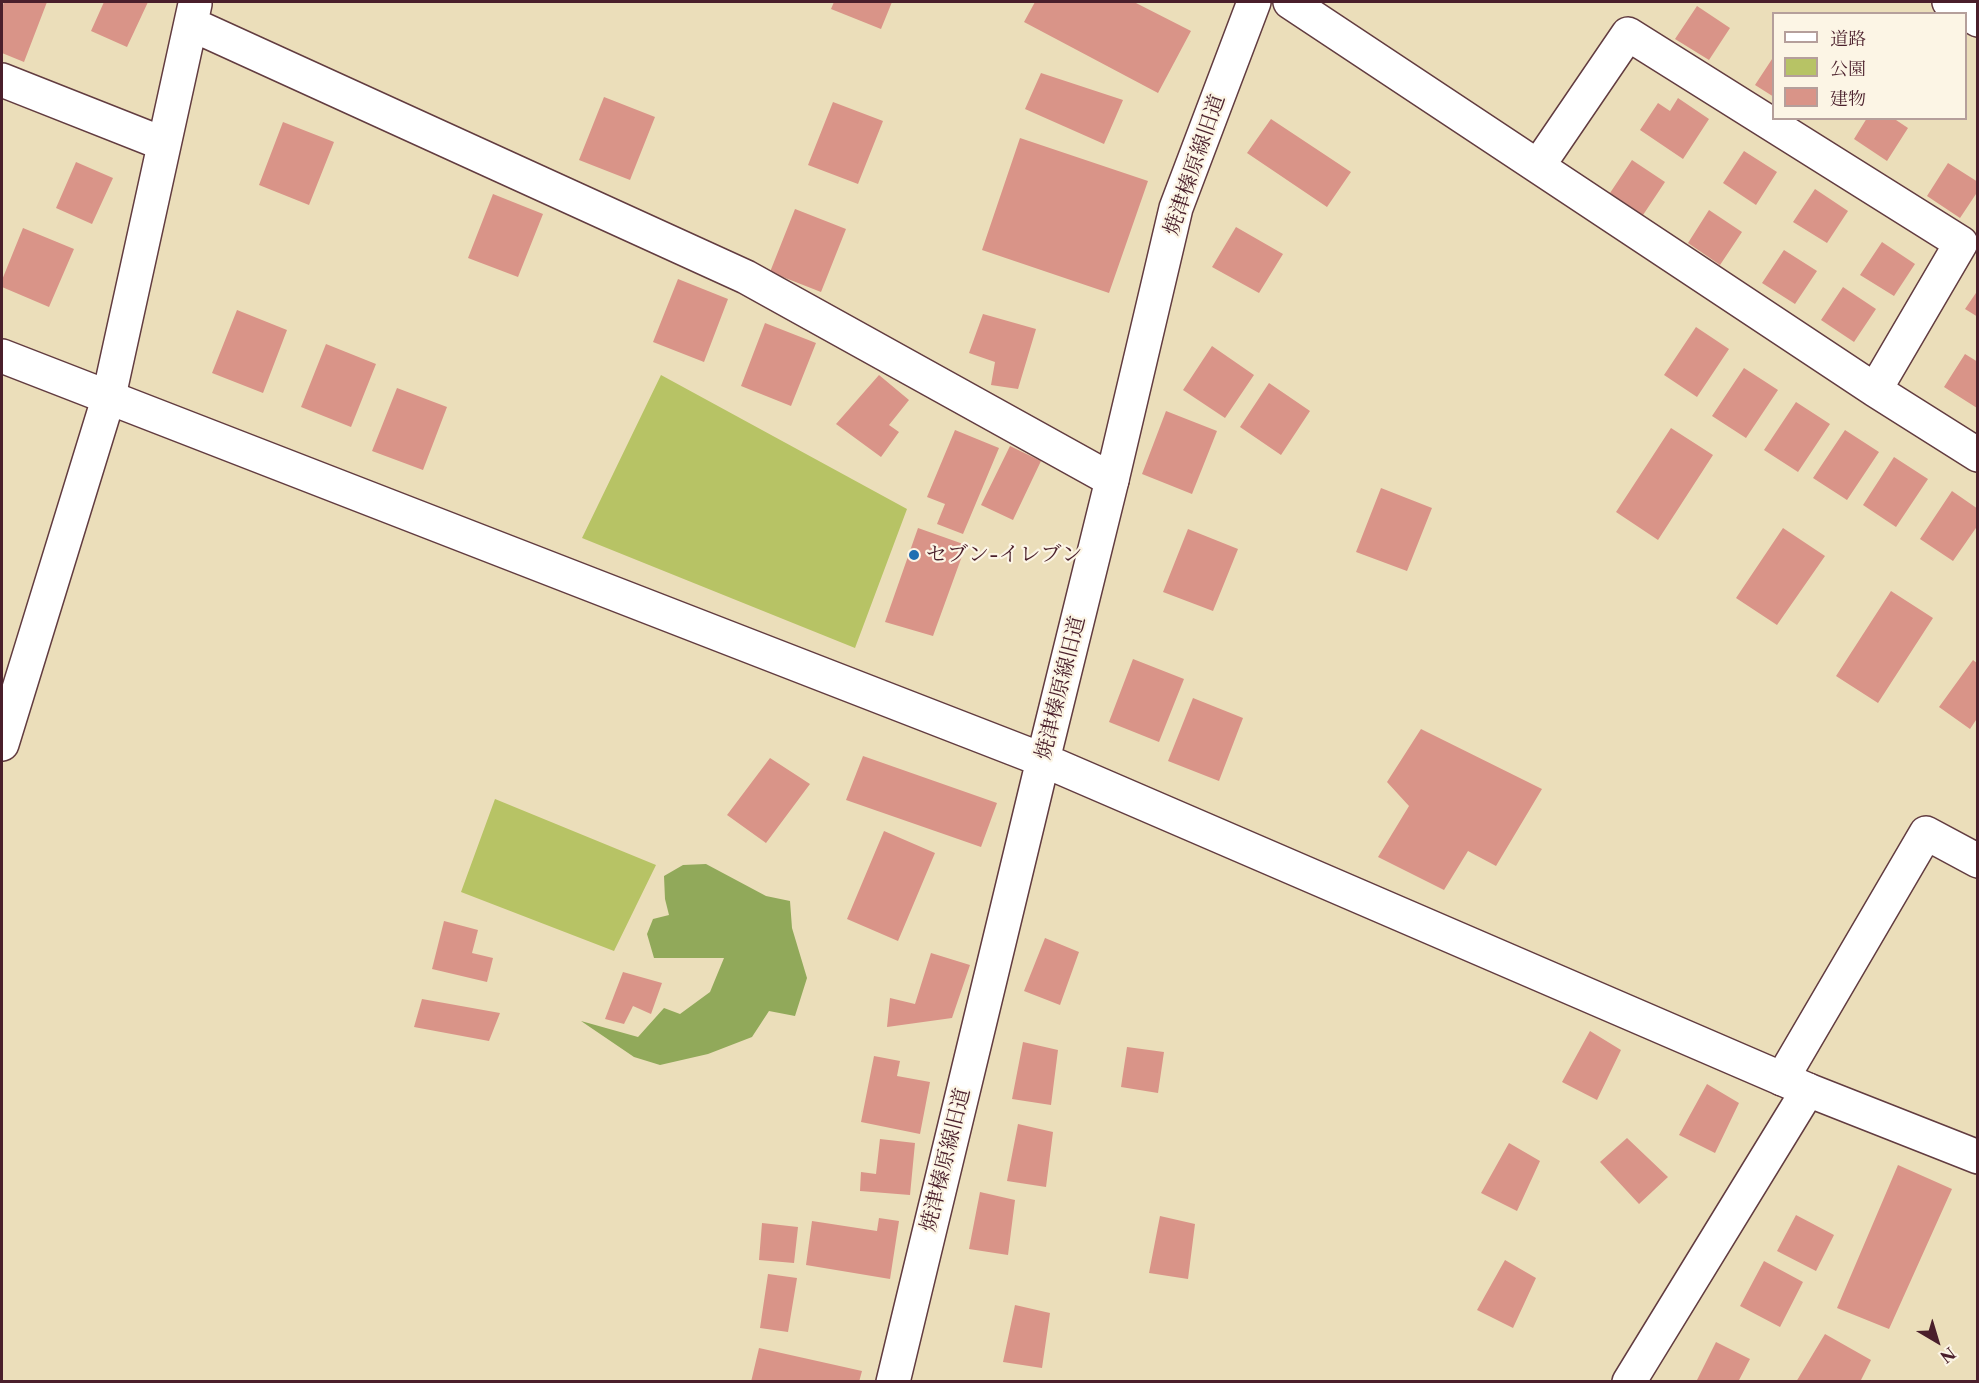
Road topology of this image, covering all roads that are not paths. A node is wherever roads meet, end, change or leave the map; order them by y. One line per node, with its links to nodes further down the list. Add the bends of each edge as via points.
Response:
1 (1254, 2): 13 (street, 焼津榛原線旧道, via 1176,208)
2 (1290, 2): 8 (street)
3 (1949, 2): 4 (street)
4 (1965, 12)
5 (193, 13): 7 (street); 13 (street, via 746,277)
6 (2, 80): 7 (street)
7 (164, 144): 11 (street)
8 (1538, 166): 10 (street); 10 (street, via 1628,34 1961,243)
9 (2, 356): 11 (street)
10 (1875, 390): 12 (street)
11 (108, 396): 14 (street); 15 (street)
12 (1977, 455)
13 (1112, 480): 15 (street, 焼津榛原線旧道)
14 (2, 744)
15 (1043, 760): 17 (street); 19 (street, 焼津榛原線旧道)
16 (1977, 861): 17 (street, via 1926,833)
17 (1795, 1085): 18 (street); 20 (street)
18 (1977, 1157)
19 (893, 1382)
20 (1629, 1382)

